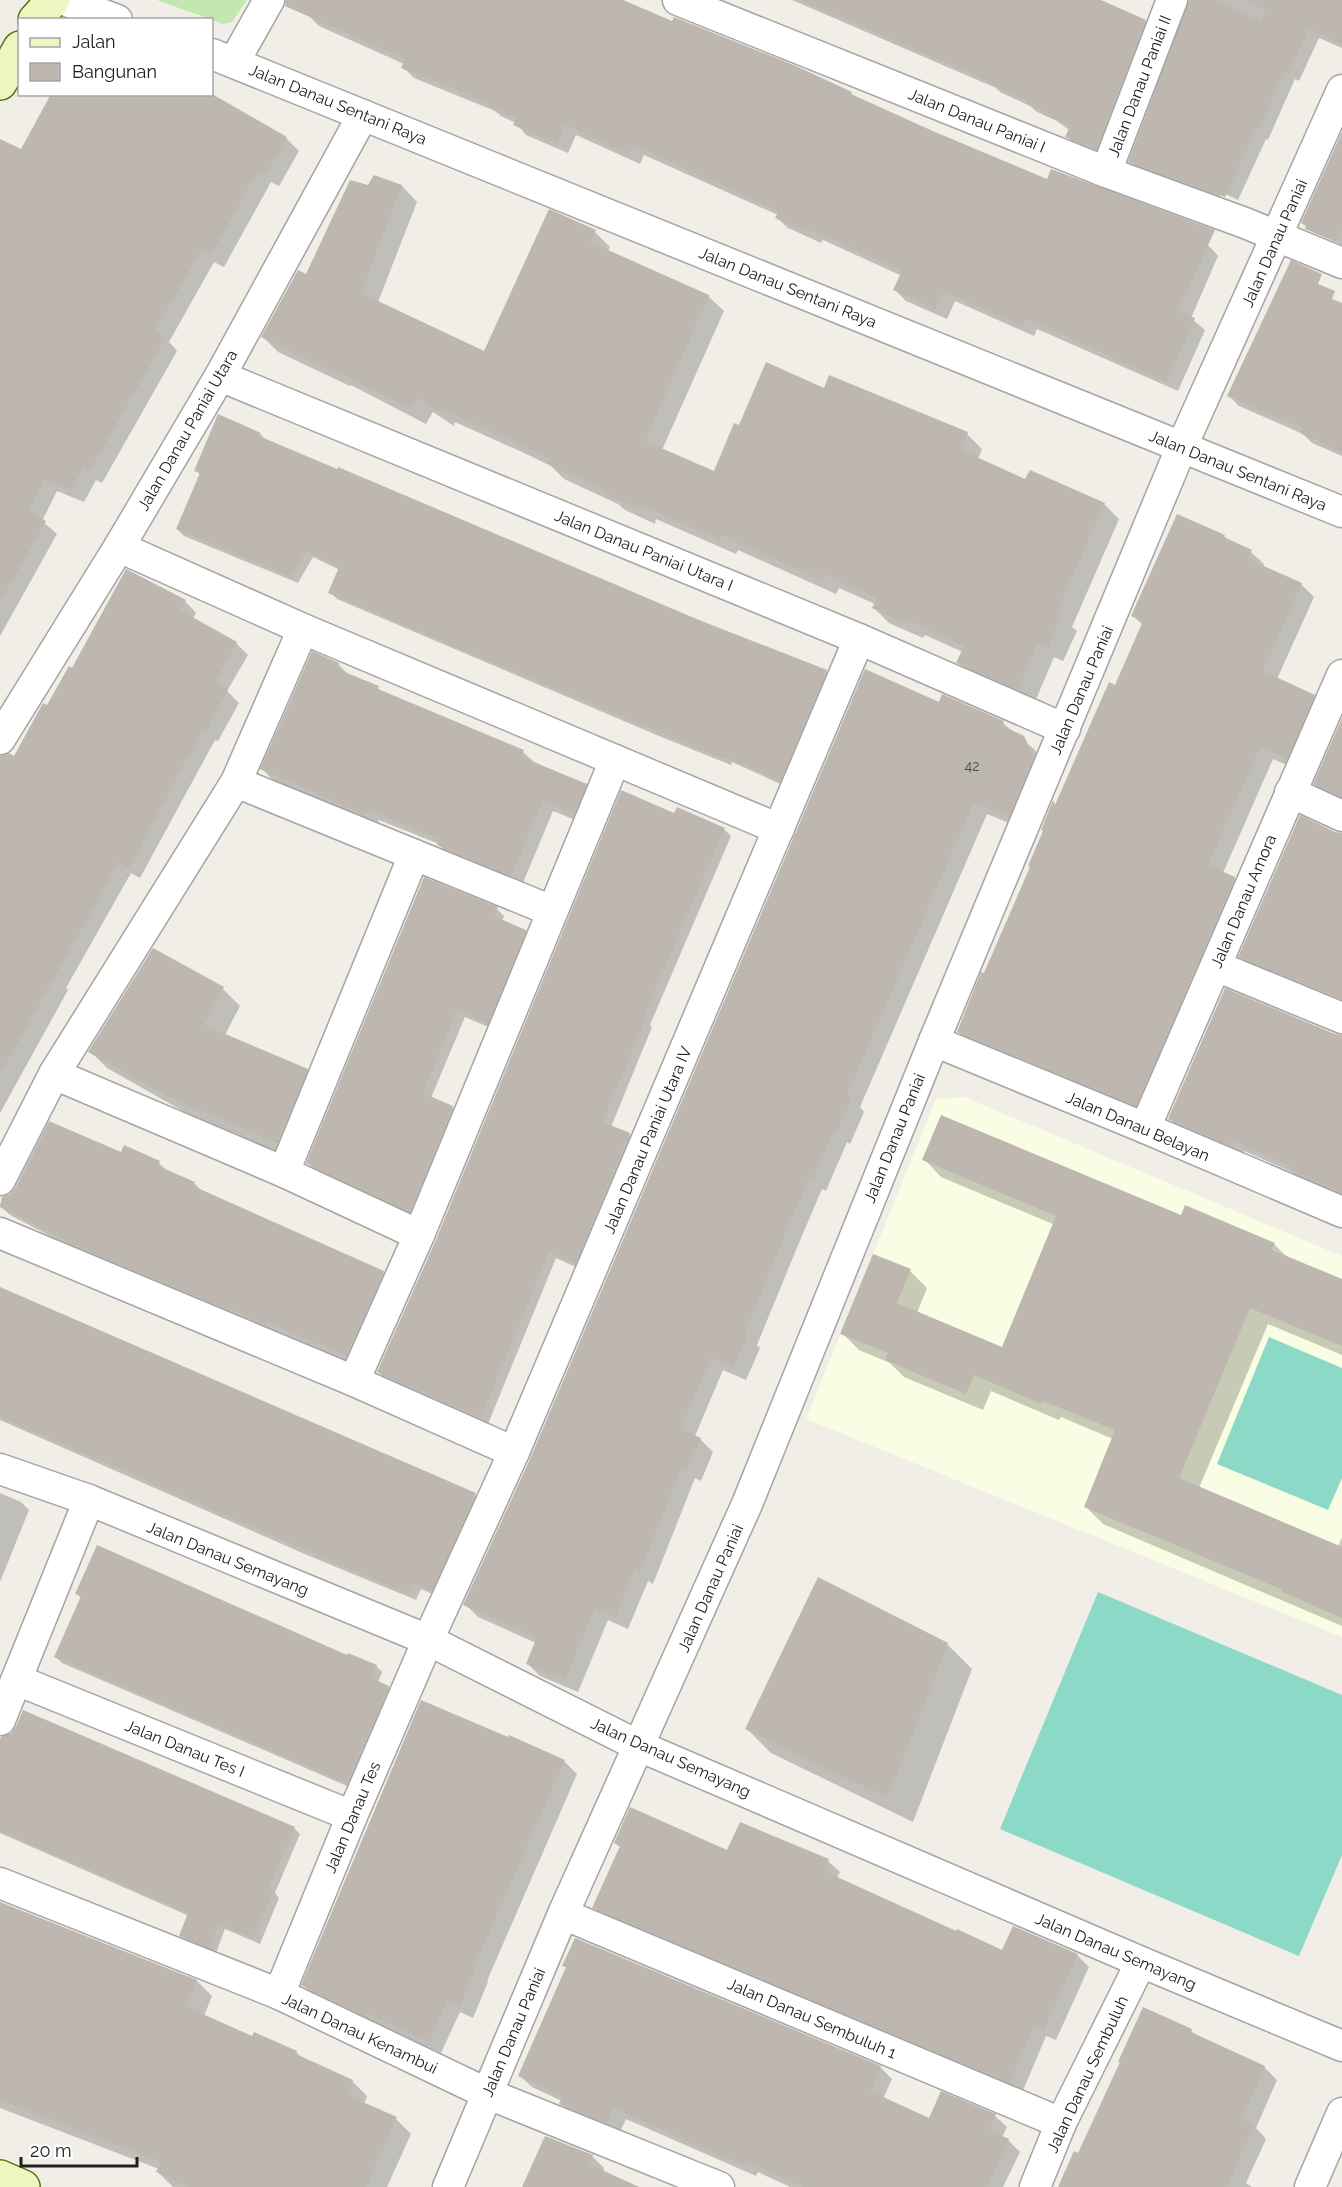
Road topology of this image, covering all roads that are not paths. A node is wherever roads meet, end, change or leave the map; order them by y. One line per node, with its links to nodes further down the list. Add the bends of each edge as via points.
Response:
1 (53, 0): 6 (main road)
2 (64, 0): 7 (street)
3 (269, 0): 9 (street)
4 (678, 0): 13 (street, Jalan Danau Paniai I)
5 (1172, 0): 13 (street, Jalan Danau Paniai II)
6 (37, 18)
7 (112, 18)
8 (18, 52): 10 (main road)
9 (223, 58): 12 (street, Jalan Danau Sentani Raya)
10 (0, 83)
11 (1342, 90): 14 (street, Jalan Danau Paniai)
12 (363, 115): 16 (street, Jalan Danau Paniai Utara); 17 (street, Jalan Danau Sentani Raya)
13 (1106, 172): 14 (street, Jalan Danau Paniai I)
14 (1277, 237): 15 (street, Jalan Danau Paniai I); 17 (street, Jalan Danau Paniai)
15 (1342, 263)
16 (220, 376): 19 (street, Jalan Danau Paniai Utara); 21 (street, Jalan Danau Paniai Utara I)
17 (1182, 446): 18 (street, Jalan Danau Sentani Raya); 23 (street, Jalan Danau Paniai)
18 (1342, 512)
19 (119, 547): 20 (street); 24 (street, Jalan Danau Paniai Utara)
20 (303, 629): 25 (street); 26 (street)
21 (859, 639): 23 (street, Jalan Danau Paniai Utara I); 29 (street, Jalan Danau Paniai Utara IV)
22 (1342, 675): 27 (street, Jalan Danau Amora)
23 (1065, 729): 34 (street, Jalan Danau Paniai)
24 (0, 739)
25 (615, 760): 29 (street); 31 (street)
26 (236, 782): 30 (street); 35 (street)
27 (1290, 792): 28 (street); 32 (street, Jalan Danau Amora)
28 (1342, 816)
29 (779, 830): 43 (street, Jalan Danau Paniai Utara IV)
30 (414, 855): 31 (street); 37 (street)
31 (552, 911): 41 (street)
32 (1216, 966): 33 (street); 36 (street, Jalan Danau Amora)
33 (1342, 1018)
34 (934, 1041): 36 (street, Jalan Danau Belayan); 49 (street, Jalan Danau Paniai, via 747,1504)
35 (54, 1074): 37 (street); 38 (street)
36 (1145, 1128): 39 (street, Jalan Danau Belayan)
37 (284, 1172): 41 (street)
38 (0, 1180)
39 (1342, 1212)
40 (0, 1233): 42 (street)
41 (419, 1235): 42 (street)
42 (354, 1381): 43 (street)
43 (514, 1452): 46 (street, Jalan Danau Paniai Utara IV)
44 (0, 1469): 45 (street, Jalan Danau Semayang)
45 (88, 1500): 46 (street, Jalan Danau Semayang); 47 (street)
46 (428, 1640): 49 (street, Jalan Danau Semayang); 50 (street, Jalan Danau Tes)
47 (17, 1680): 48 (street); 50 (street, Jalan Danau Tes I)
48 (0, 1720)
49 (639, 1746): 52 (street, Jalan Danau Paniai); 53 (street, Jalan Danau Semayang)
50 (352, 1816): 54 (street, Jalan Danau Tes)
51 (0, 1883): 54 (street, Jalan Danau Kenambui)
52 (563, 1914): 56 (street, Jalan Danau Paniai); 58 (street, Jalan Danau Sembuluh 1)
53 (1141, 1962): 55 (street, Jalan Danau Semayang); 58 (street, Jalan Danau Sembuluh)
54 (279, 1994): 56 (street, Jalan Danau Kenambui)
55 (1342, 2046)
56 (486, 2093): 61 (street, Jalan Danau Paniai); 62 (street, Jalan Danau Kenambui)
57 (1342, 2113): 64 (street)
58 (1061, 2123): 63 (street, Jalan Danau Sembuluh)
59 (0, 2177): 60 (main road)
60 (23, 2187)
61 (448, 2187)
62 (719, 2187)
63 (1035, 2187)
64 (1310, 2187)

